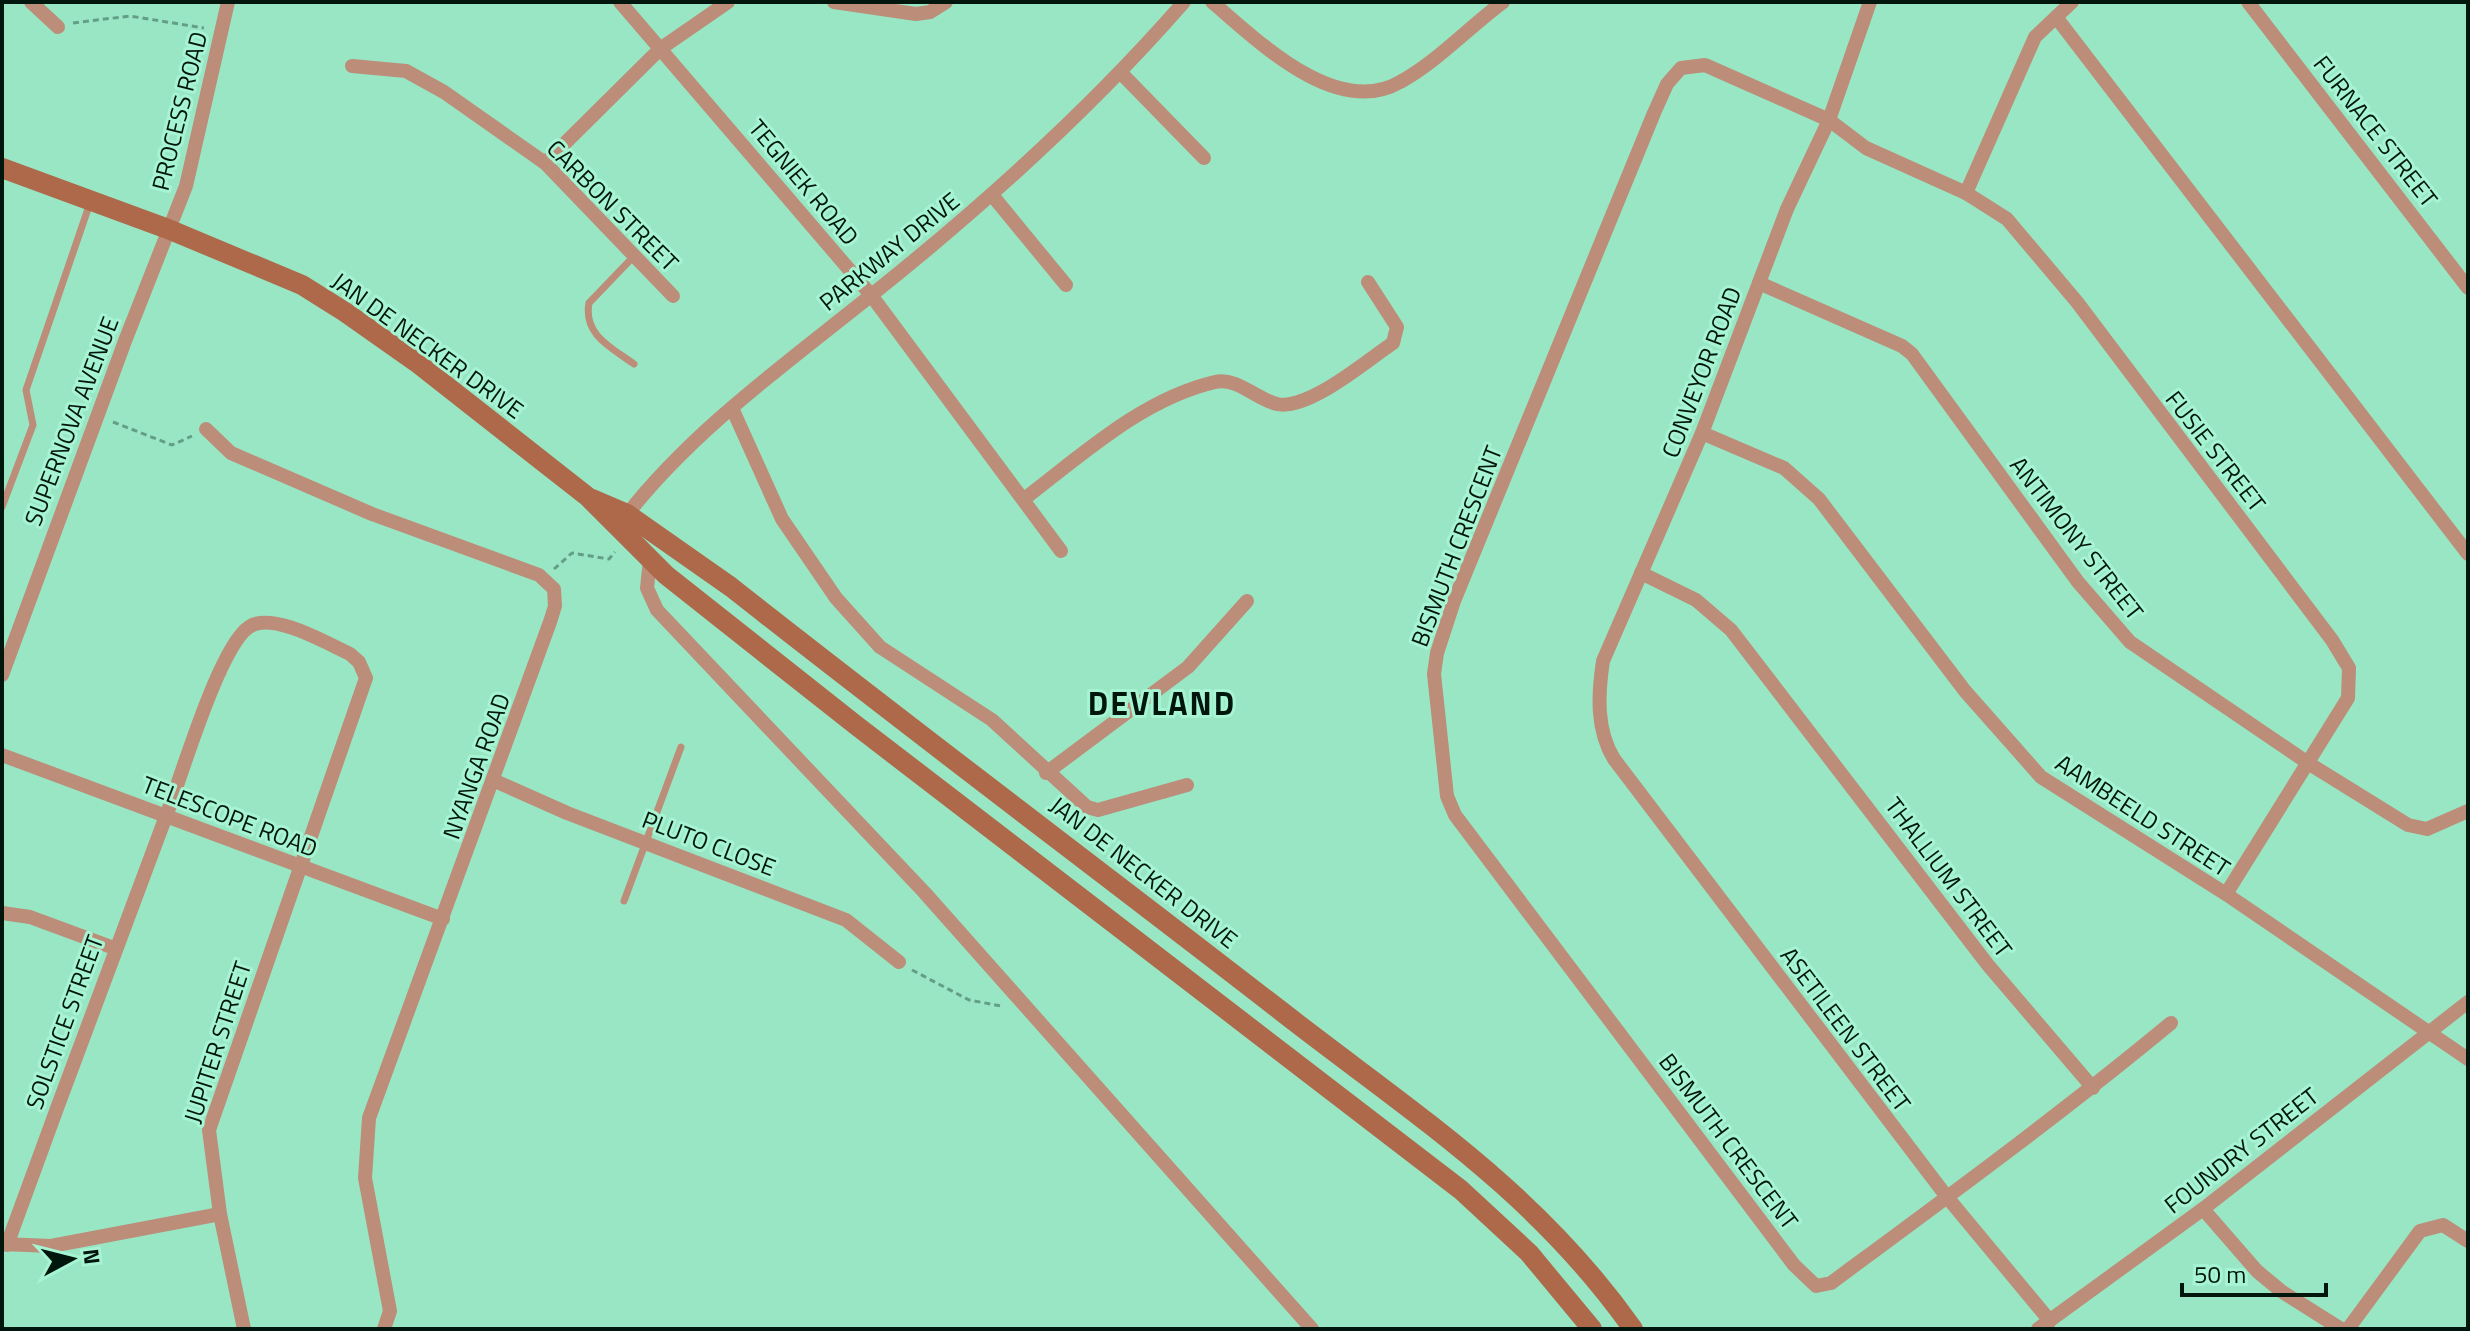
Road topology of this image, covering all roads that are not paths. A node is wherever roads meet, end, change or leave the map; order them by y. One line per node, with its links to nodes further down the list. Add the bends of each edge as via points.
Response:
1 (31, 2): 14 (street)
2 (228, 2): 25 (street, PROCESS ROAD, via 186,186)
3 (620, 2): 15 (street, TEGNIEK ROAD)
4 (728, 2): 15 (street)
5 (834, 2): 6 (street, via 916,14)
6 (946, 2)
7 (1184, 2): 17 (street, PARKWAY DRIVE)
8 (1212, 2): 9 (street, via 1303,74 1358,90 1397,84)
9 (1503, 2)
10 (1870, 2): 18 (street, CONVEYOR ROAD)
11 (2072, 2): 13 (street)
12 (2248, 2): 30 (street, FURNACE STREET)
13 (2056, 17): 22 (street, via 2035,37 2023,59); 41 (street)
14 (58, 27)
15 (660, 49): 20 (street); 31 (street, TEGNIEK ROAD)
16 (352, 66): 20 (street, CARBON STREET, via 406,71)
17 (1122, 74): 19 (street); 23 (street, PARKWAY DRIVE)
18 (1829, 120): 22 (street, FUSIE STREET, via 1866,148); 28 (street, CONVEYOR ROAD); 68 (street, BISMUTH CRESCENT, via 1705,65 1674,73 1454,601 1434,674 1438,719 1447,796 1455,815 1807,1280 1816,1286 1831,1283)
19 (1204, 158)
20 (545, 163): 26 (street, CARBON STREET)
21 (2, 168): 24 (main road, JAN DE NECKER DRIVE)
22 (1966, 193): 49 (street, FUSIE STREET, via 2007,219 2077,302 2345,660 2348,698)
23 (992, 195): 29 (street); 31 (street, PARKWAY DRIVE)
24 (91, 201): 25 (main road, JAN DE NECKER DRIVE); 38 (lane, via 26,390 33,425)
25 (168, 229): 39 (main road, JAN DE NECKER DRIVE, via 302,285 345,312); 45 (street, SUPERNOVA AVENUE)
26 (634, 256): 32 (street, CARBON STREET); 33 (lane, via 588,310 597,337)
27 (1368, 282): 37 (street, via 1397,327 1397,336 1303,403 1277,403 1228,381 1215,382 1150,406)
28 (1759, 283): 36 (street, CONVEYOR ROAD); 49 (street, ANTIMONY STREET, via 1912,354 2078,582 2130,642)
29 (1066, 285)
30 (2468, 288)
31 (871, 295): 34 (street, PARKWAY DRIVE); 37 (street, TEGNIEK ROAD)
32 (673, 296)
33 (634, 364)
34 (732, 408): 39 (street, PARKWAY DRIVE, via 649,486); 50 (street, via 782,519 836,598 880,647 992,720)
35 (206, 429): 51 (street, NYANGA ROAD, via 231,453 372,514 546,578 554,589 555,606)
36 (1702, 433): 43 (street, CONVEYOR ROAD); 57 (street, AAMBEELD STREET, via 1784,468 1819,499 1965,691 2041,777)
37 (1024, 499): 40 (street, TEGNIEK ROAD)
38 (2, 507)
39 (623, 527): 42 (main road, JAN DE NECKER DRIVE); 78 (main road, JAN DE NECKER DRIVE, via 731,587 1464,1148 1560,1237)
40 (1061, 551)
41 (2468, 554)
42 (650, 560): 76 (street, via 647,588 657,610 819,778); 77 (main road, JAN DE NECKER DRIVE, via 974,818 1461,1190 1529,1253)
43 (1641, 573): 48 (street, CONVEYOR ROAD, via 1603,661 1599,683 1603,733); 67 (street, THALLIUM STREET, via 1696,600 1731,630 1988,965)
44 (1247, 601): 50 (street, via 1188,667)
45 (2, 675)
46 (681, 747): 55 (lane)
47 (2, 755): 54 (street, TELESCOPE ROAD)
48 (1614, 759): 68 (street, ASETILEEN STREET)
49 (2308, 763): 53 (street, ANTIMONY STREET, via 2414,827 2437,826); 57 (street, FUSIE STREET)
50 (1046, 773): 52 (street, via 1098,810)
51 (495, 781): 55 (street, PLUTO CLOSE); 60 (street, NYANGA ROAD)
52 (1187, 785)
53 (2468, 811)
54 (166, 815): 56 (street, TELESCOPE ROAD); 56 (street, SOLSTICE STREET, via 236,642 262,621 285,626 350,654 366,678); 61 (street, SOLSTICE STREET)
55 (646, 842): 58 (lane); 62 (street, PLUTO CLOSE, via 846,920)
56 (300, 866): 60 (street, TELESCOPE ROAD); 70 (street, JUPITER STREET, via 209,1130)
57 (2226, 894): 65 (street, AAMBEELD STREET)
58 (624, 901)
59 (2, 913): 61 (street, via 30,917)
60 (443, 919): 75 (street, NYANGA ROAD, via 369,1118 365,1178 390,1311)
61 (114, 948): 72 (street, SOLSTICE STREET)
62 (899, 962)
63 (2468, 1002): 65 (street, FOUNDRY STREET)
64 (2171, 1023): 67 (street)
65 (2427, 1032): 66 (street, AAMBEELD STREET); 69 (street, FOUNDRY STREET)
66 (2468, 1059)
67 (2093, 1088): 68 (street)
68 (1947, 1197): 73 (street, ASETILEEN STREET)
69 (2203, 1209): 73 (street, FOUNDRY STREET); 79 (street, via 2269,1281)
70 (220, 1214): 72 (street, via 51,1246); 74 (street, JUPITER STREET)
71 (2468, 1241): 80 (street, via 2443,1225 2420,1231)
72 (4, 1245)
73 (2044, 1325)
74 (244, 1329)
75 (384, 1329)
76 (1312, 1329)
77 (1592, 1329)
78 (1633, 1329)
79 (2341, 1329)
80 (2348, 1329)

